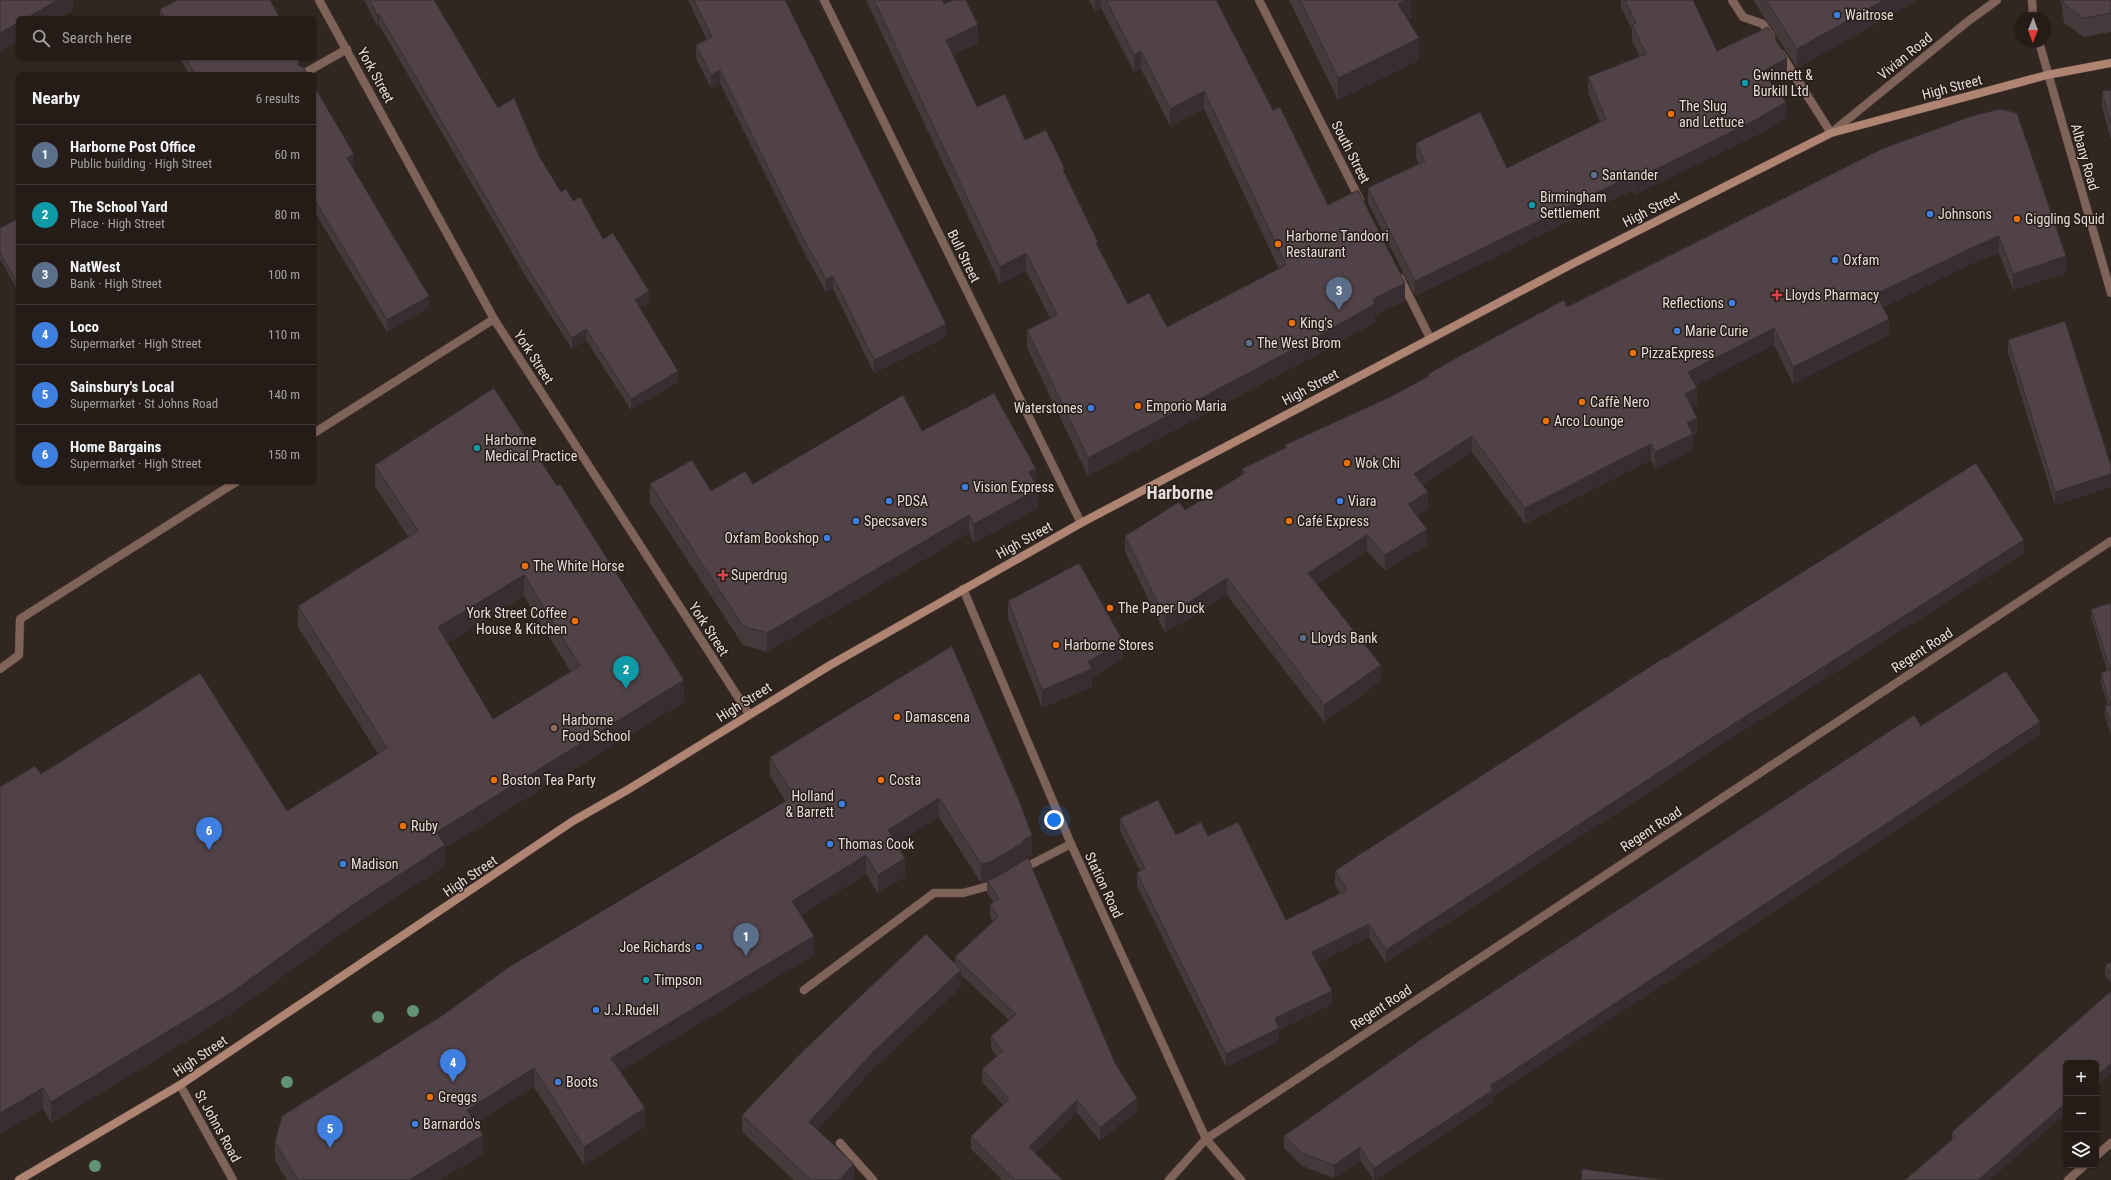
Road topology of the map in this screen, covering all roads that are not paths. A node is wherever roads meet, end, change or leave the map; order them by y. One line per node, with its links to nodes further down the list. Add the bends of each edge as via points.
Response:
1 (319, 0): 9 (street, York Street)
2 (824, 0): 21 (street, Bull Street)
3 (1259, 0): 14 (street, South Street)
4 (1732, 0): 13 (street, via 1743,17 1763,24)
5 (1997, 0): 13 (street, Vivian Road)
6 (2032, 0): 7 (street)
7 (2033, 12)
8 (2040, 48): 12 (street, Albany Road)
9 (347, 49): 11 (street); 17 (street, York Street)
10 (2111, 63): 12 (main road, High Street)
11 (307, 72)
12 (2047, 75): 13 (main road, High Street); 16 (street, Albany Road)
13 (1831, 133): 18 (main road, High Street)
14 (1362, 204)
15 (1395, 268): 18 (street)
16 (2111, 293)
17 (494, 319): 19 (street); 25 (street, York Street)
18 (1430, 338): 21 (main road, High Street)
19 (316, 432)
20 (233, 484): 24 (street, via 20,619 19,655)
21 (1081, 522): 23 (main road, High Street)
22 (2111, 540): 31 (street, Regent Road)
23 (963, 589): 25 (main road, High Street); 26 (street, Station Road)
24 (0, 669)
25 (749, 714): 30 (main road, High Street, via 573,821)
26 (1071, 844): 27 (street); 31 (street, Station Road)
27 (1017, 872)
28 (1004, 879): 29 (street, via 992,886 963,893 934,893)
29 (804, 990)
30 (180, 1085): 36 (main road, High Street); 37 (street, St Johns Road)
31 (1206, 1139): 39 (street, Regent Road); 40 (street, Station Road)
32 (840, 1143): 38 (street)
33 (2111, 1143): 34 (street)
34 (2099, 1153)
35 (2082, 1168): 41 (street)
36 (19, 1180)
37 (233, 1180)
38 (873, 1180)
39 (1169, 1180)
40 (1241, 1180)
41 (2068, 1180)

